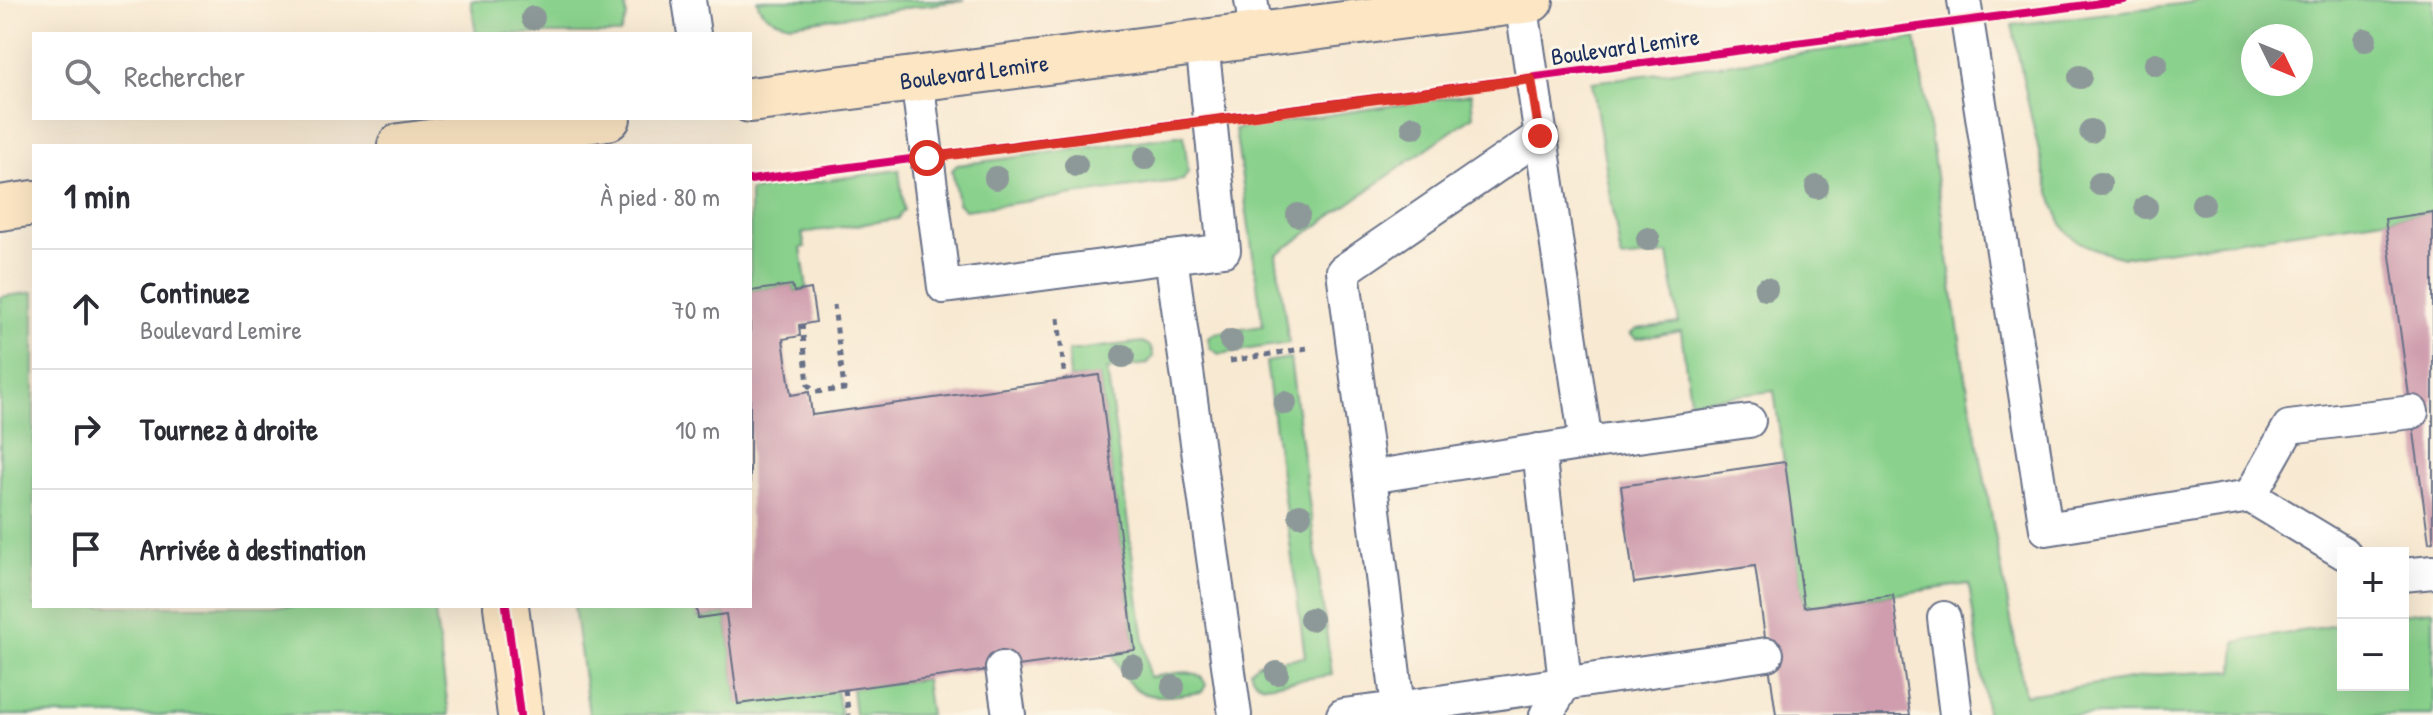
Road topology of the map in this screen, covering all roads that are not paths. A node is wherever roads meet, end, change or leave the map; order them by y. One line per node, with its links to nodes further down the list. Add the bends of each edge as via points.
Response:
1 (689, 0): 5 (lane)
2 (1964, 0): 20 (lane, via 2046,529)
3 (1504, 2): 4 (main road, Boulevard Lemire); 10 (lane)
4 (1254, 18): 6 (main road, Boulevard Lemire)
5 (694, 32)
6 (1202, 43): 7 (main road, Boulevard Lemire); 14 (lane, via 1224,250)
7 (917, 79): 8 (main road, Boulevard Lemire); 14 (lane, via 944,287)
8 (752, 100)
9 (595, 120): 11 (main road)
10 (1540, 136): 17 (lane); 19 (lane, via 1343,271)
11 (442, 143)
12 (32, 203): 13 (main road)
13 (0, 208)
14 (1171, 257): 32 (lane)
15 (2412, 412): 20 (lane, via 2289,427)
16 (1749, 421): 17 (lane)
17 (1586, 443): 18 (lane)
18 (1539, 450): 19 (lane); 28 (lane)
19 (1370, 477): 29 (lane)
20 (2250, 496): 21 (lane)
21 (2337, 549)
22 (2433, 572): 23 (lane)
23 (2409, 574)
24 (506, 608): 30 (main road)
25 (1944, 618): 35 (lane)
26 (1767, 654): 28 (lane)
27 (1002, 668): 31 (lane)
28 (1565, 683): 29 (lane); 34 (lane)
29 (1399, 712): 33 (lane)
30 (520, 715)
31 (1009, 715)
32 (1235, 715)
33 (1343, 715)
34 (1546, 715)
35 (1956, 715)

